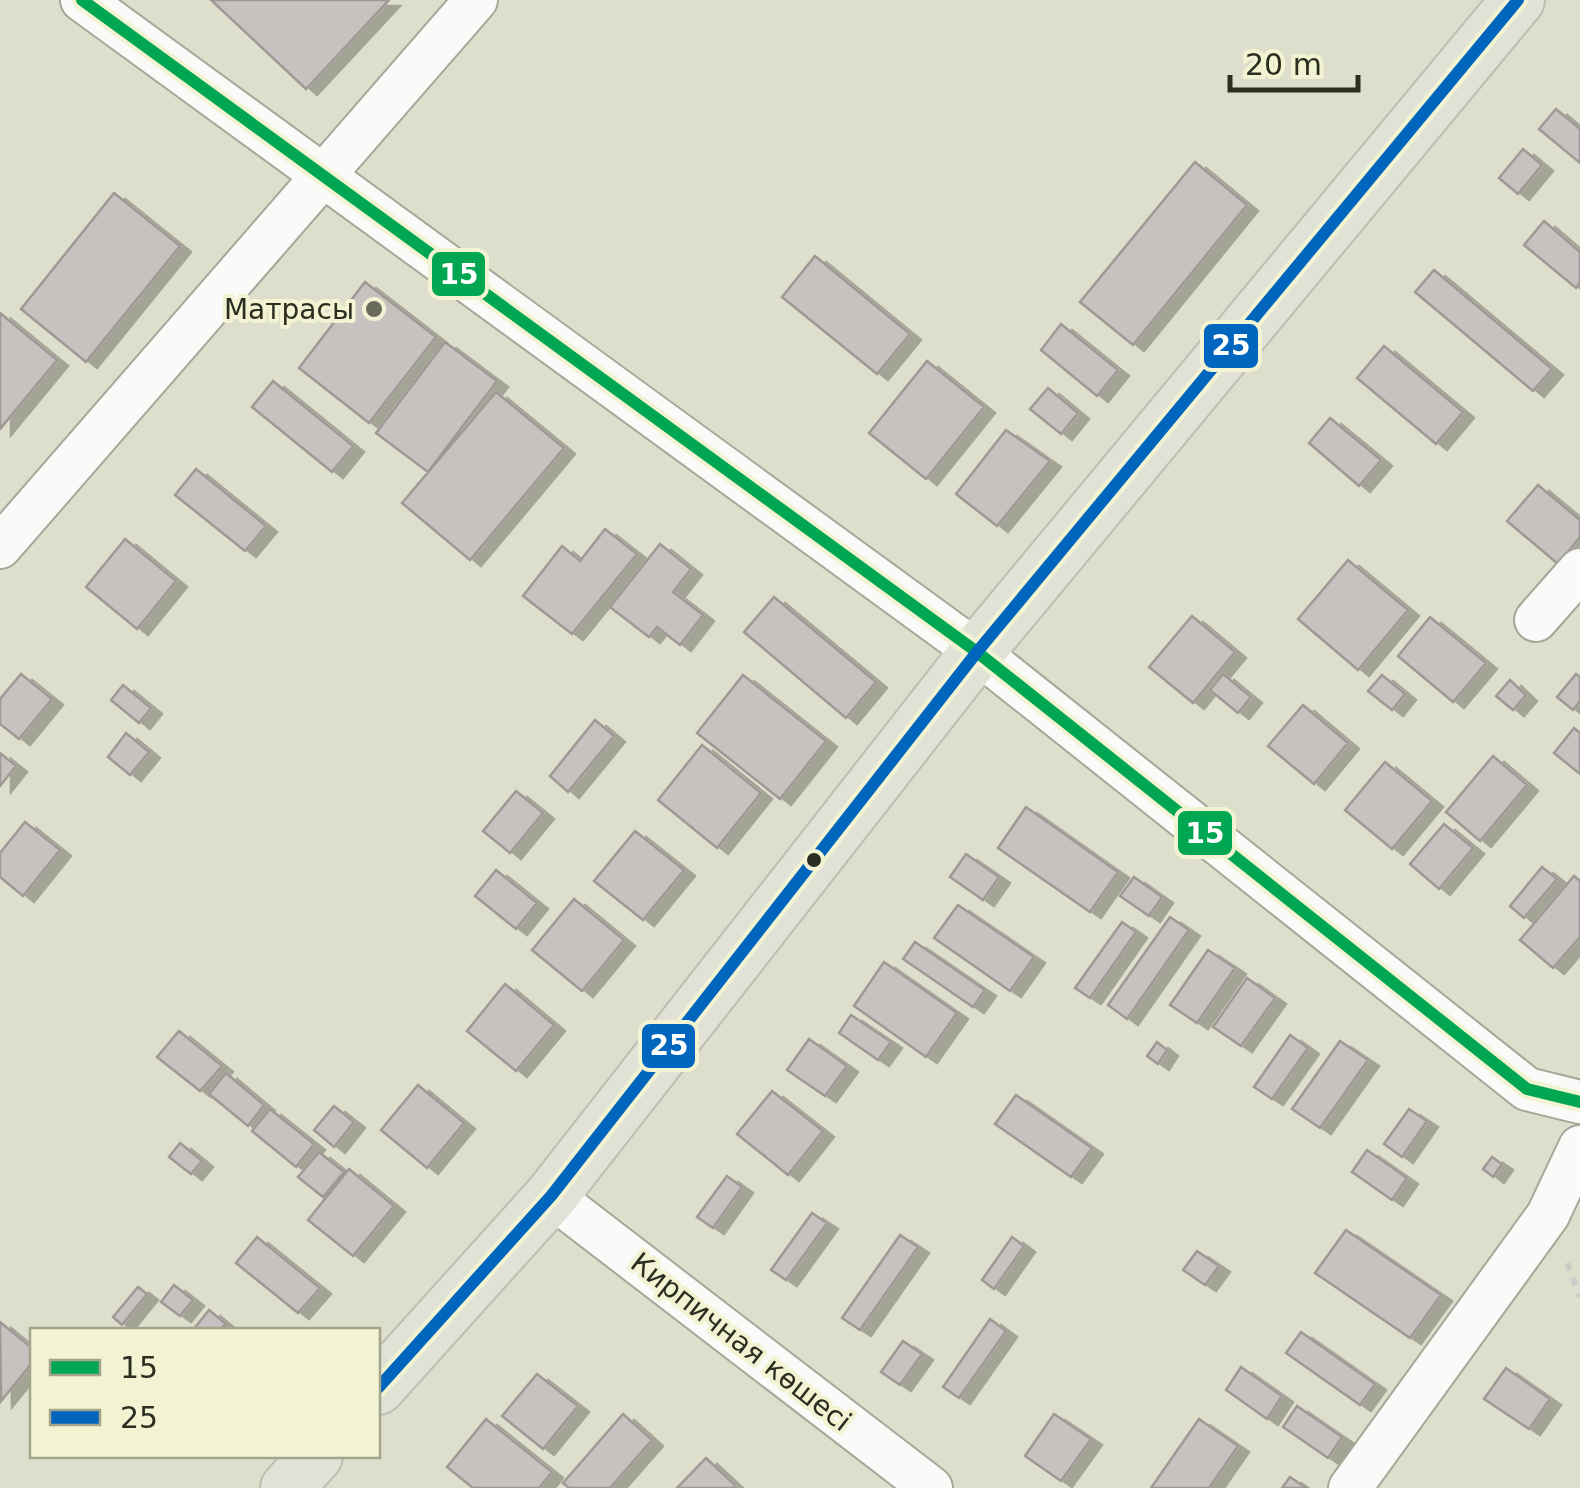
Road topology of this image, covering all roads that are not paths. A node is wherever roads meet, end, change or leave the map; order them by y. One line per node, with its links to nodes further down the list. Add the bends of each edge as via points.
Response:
1 (82, 0): 4 (street)
2 (476, 0): 4 (street)
3 (1518, 0): 8 (main road)
4 (321, 177): 5 (street); 8 (street)
5 (0, 547)
6 (1580, 570): 7 (street)
7 (1536, 620)
8 (976, 652): 9 (street, via 1528,1088); 11 (main road)
9 (1580, 1102)
10 (1580, 1147): 16 (street, via 1548,1215)
11 (551, 1196): 12 (main road); 15 (street, Кирпичная көшесі)
12 (380, 1386)
13 (314, 1458): 14 (main road)
14 (286, 1488)
15 (931, 1488)
16 (1350, 1488)

